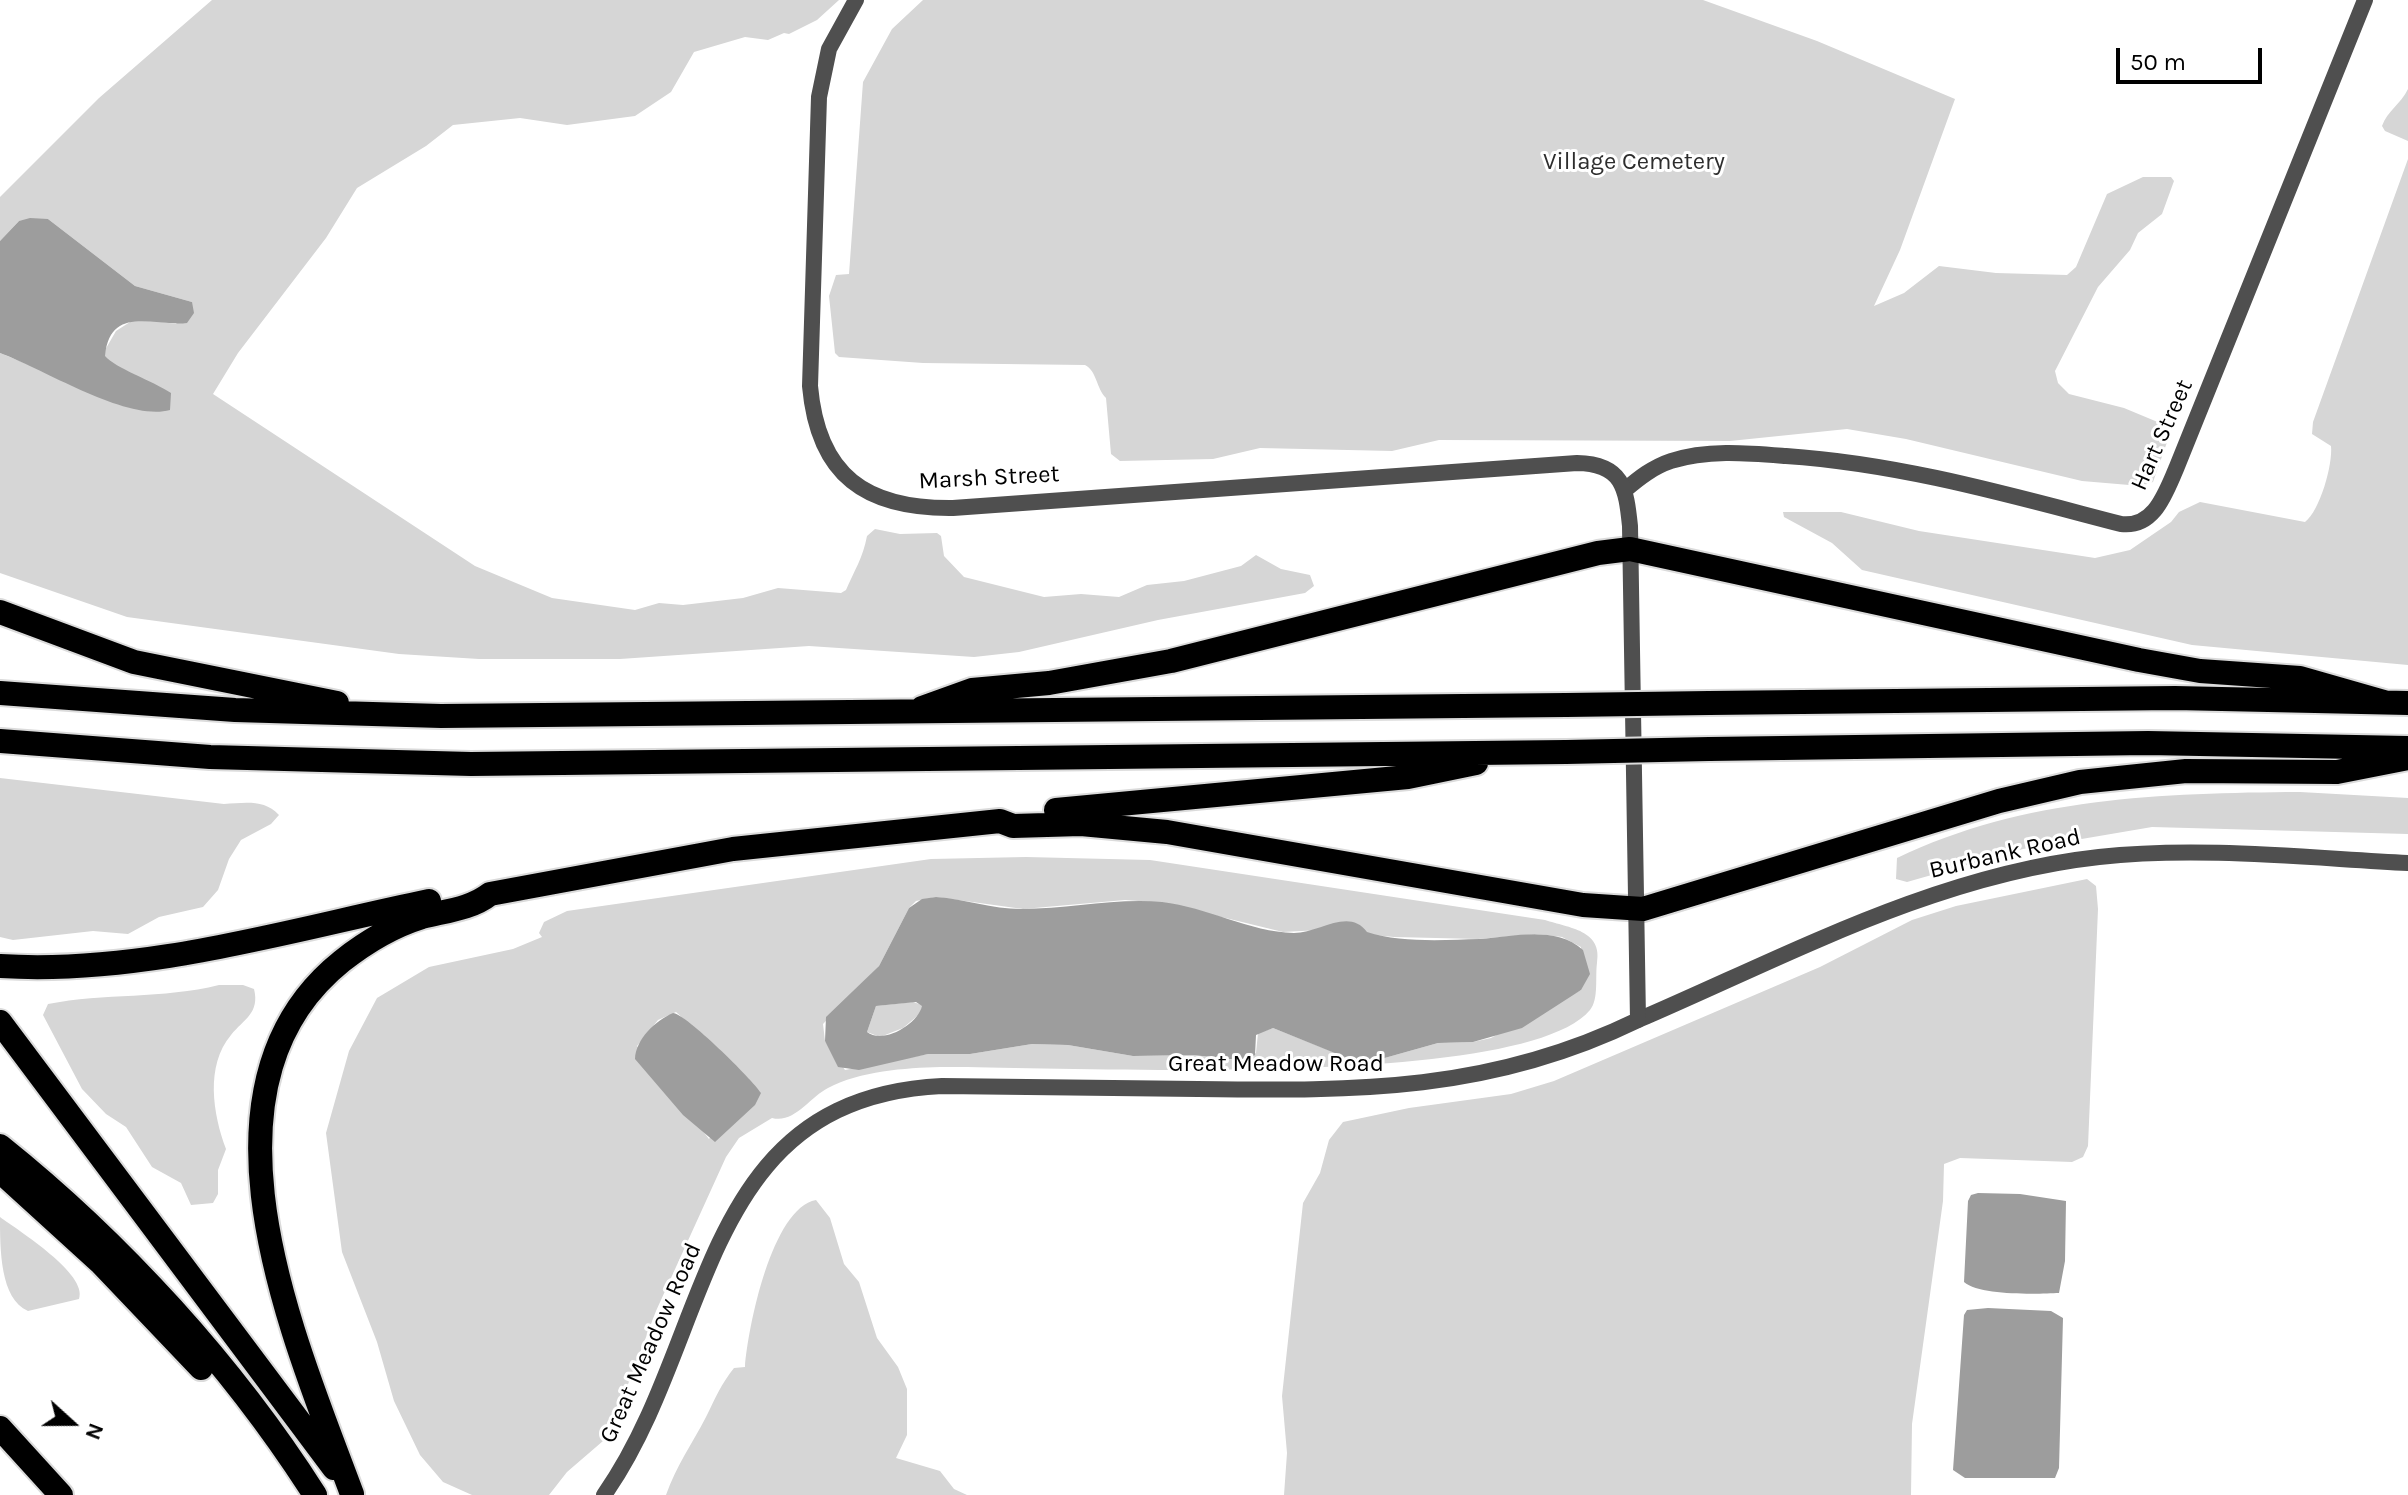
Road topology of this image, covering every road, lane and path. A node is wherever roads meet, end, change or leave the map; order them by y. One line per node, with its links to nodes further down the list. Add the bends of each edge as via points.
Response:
1 (856, 0): 3 (street, Marsh Street, via 829,49 820,89 810,386 817,429 829,456 869,493 904,506 953,508 1577,463 1612,472)
2 (2365, 0): 3 (street, Hart Street, via 2176,469 2148,518 2121,524 1921,473 1765,454 1681,458)
3 (1625, 490): 4 (street)
4 (1630, 549): 7 (highway, via 2139,660 2200,671 2300,678); 8 (highway, via 1159,663 963,692); 17 (street)
5 (0, 612): 9 (highway, via 134,662)
6 (0, 693): 9 (highway)
7 (2396, 703): 8 (highway, bridge, via 2160,698)
8 (912, 713): 9 (highway)
9 (374, 714)
10 (0, 741): 12 (highway, via 224,758 416,764)
11 (2408, 748): 12 (highway, bridge, via 2132,743)
12 (1500, 753): 14 (highway, via 1408,777 1016,814)
13 (2408, 758): 17 (highway, via 2337,772 2186,771 2080,782 1999,801)
14 (1000, 821): 16 (highway, via 733,849); 17 (highway, via 1013,826 1081,824 1167,832)
15 (2408, 863): 19 (street, Burbank Road, via 2228,854 2100,857 2005,874 1911,901)
16 (490, 894): 18 (highway, via 464,894 131,961); 24 (highway, via 475,904 399,925 342,961 312,991 293,1021 268,1088 262,1172 271,1252 297,1349)
17 (1633, 910): 19 (street)
18 (0, 966)
19 (1638, 1020): 28 (street, Great Meadow Road, via 1537,1061 1416,1086 942,1086 883,1092 825,1114 778,1151 738,1205 634,1445)
20 (0, 1022): 24 (highway)
21 (0, 1146): 27 (highway, via 96,1229 145,1280 288,1452)
22 (0, 1171): 26 (highway, via 134,1297)
23 (0, 1428): 25 (highway)
24 (353, 1494)
25 (61, 1495)
26 (308, 1495)
27 (315, 1495)
28 (604, 1495)

